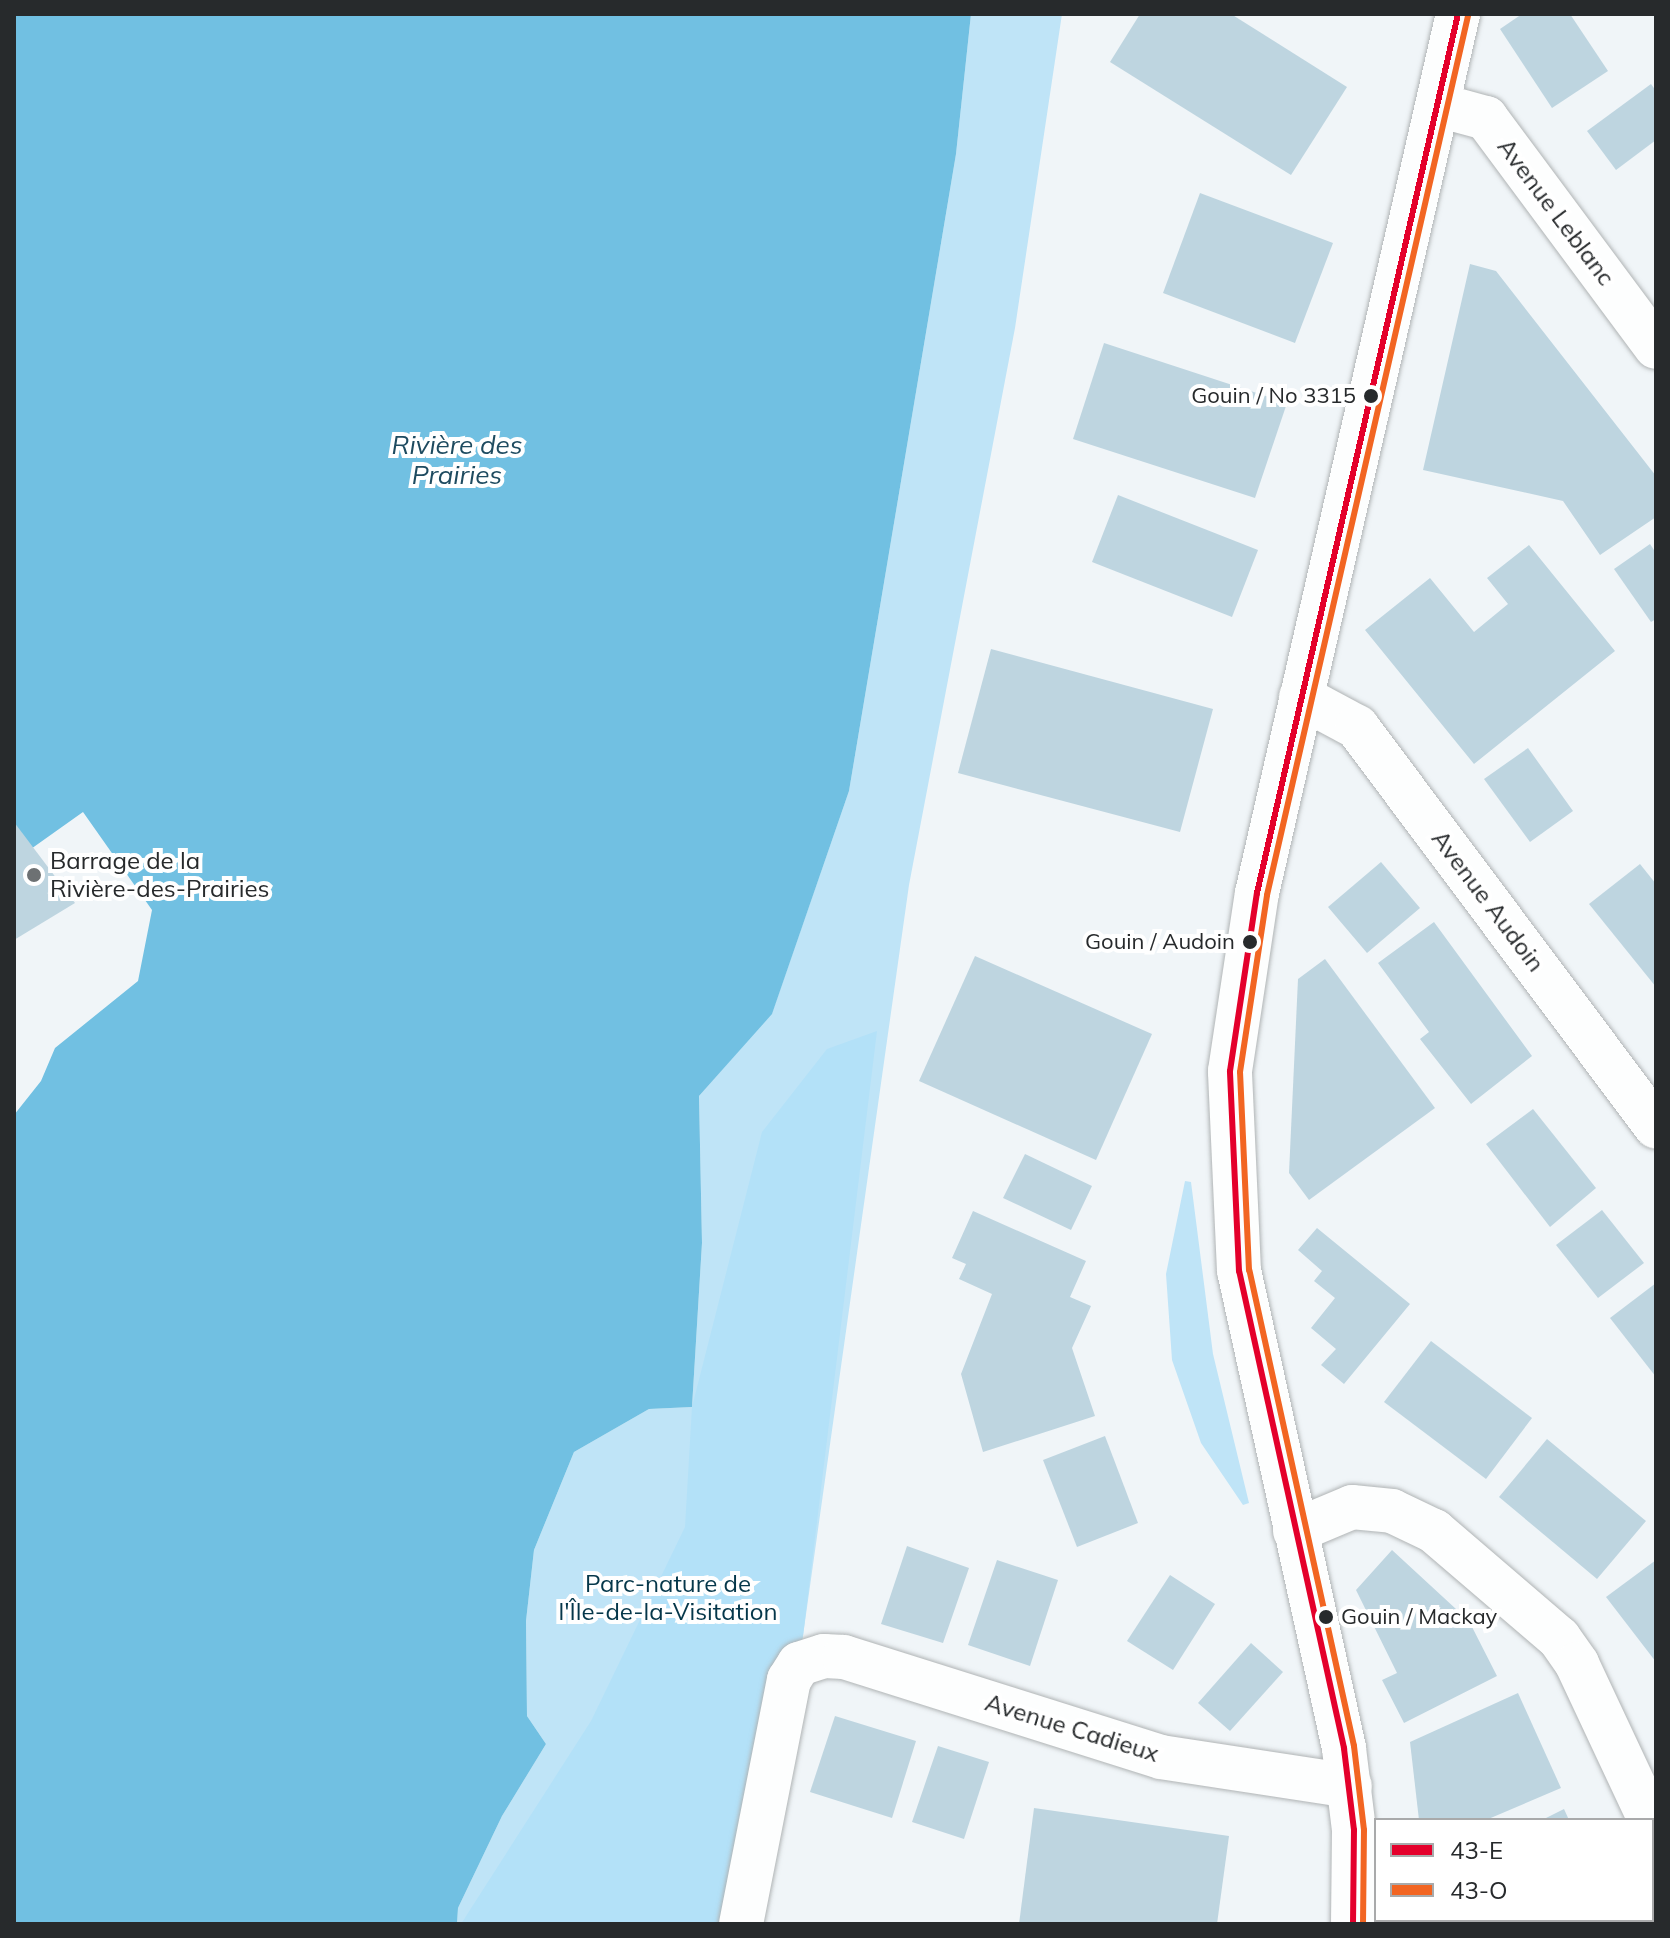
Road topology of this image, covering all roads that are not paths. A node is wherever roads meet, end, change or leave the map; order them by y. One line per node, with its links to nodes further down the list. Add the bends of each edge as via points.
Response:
1 (1458, 14): 2 (street)
2 (1438, 105): 3 (street, Avenue Leblanc, via 1486,118); 4 (street)
3 (1656, 347)
4 (1301, 697): 5 (street, Avenue Audoin, via 1357,727); 6 (street, via 1244,958 1229,1087 1239,1271)
5 (1656, 1127)
6 (1295, 1531): 7 (street); 8 (street, via 1352,1507 1392,1511 1434,1531 1559,1638 1577,1664)
7 (1350, 1786): 9 (street, Avenue Cadieux, via 1161,1757 844,1657 799,1664 784,1700); 10 (street)
8 (1649, 1818)
9 (741, 1924)
10 (1353, 1924)

